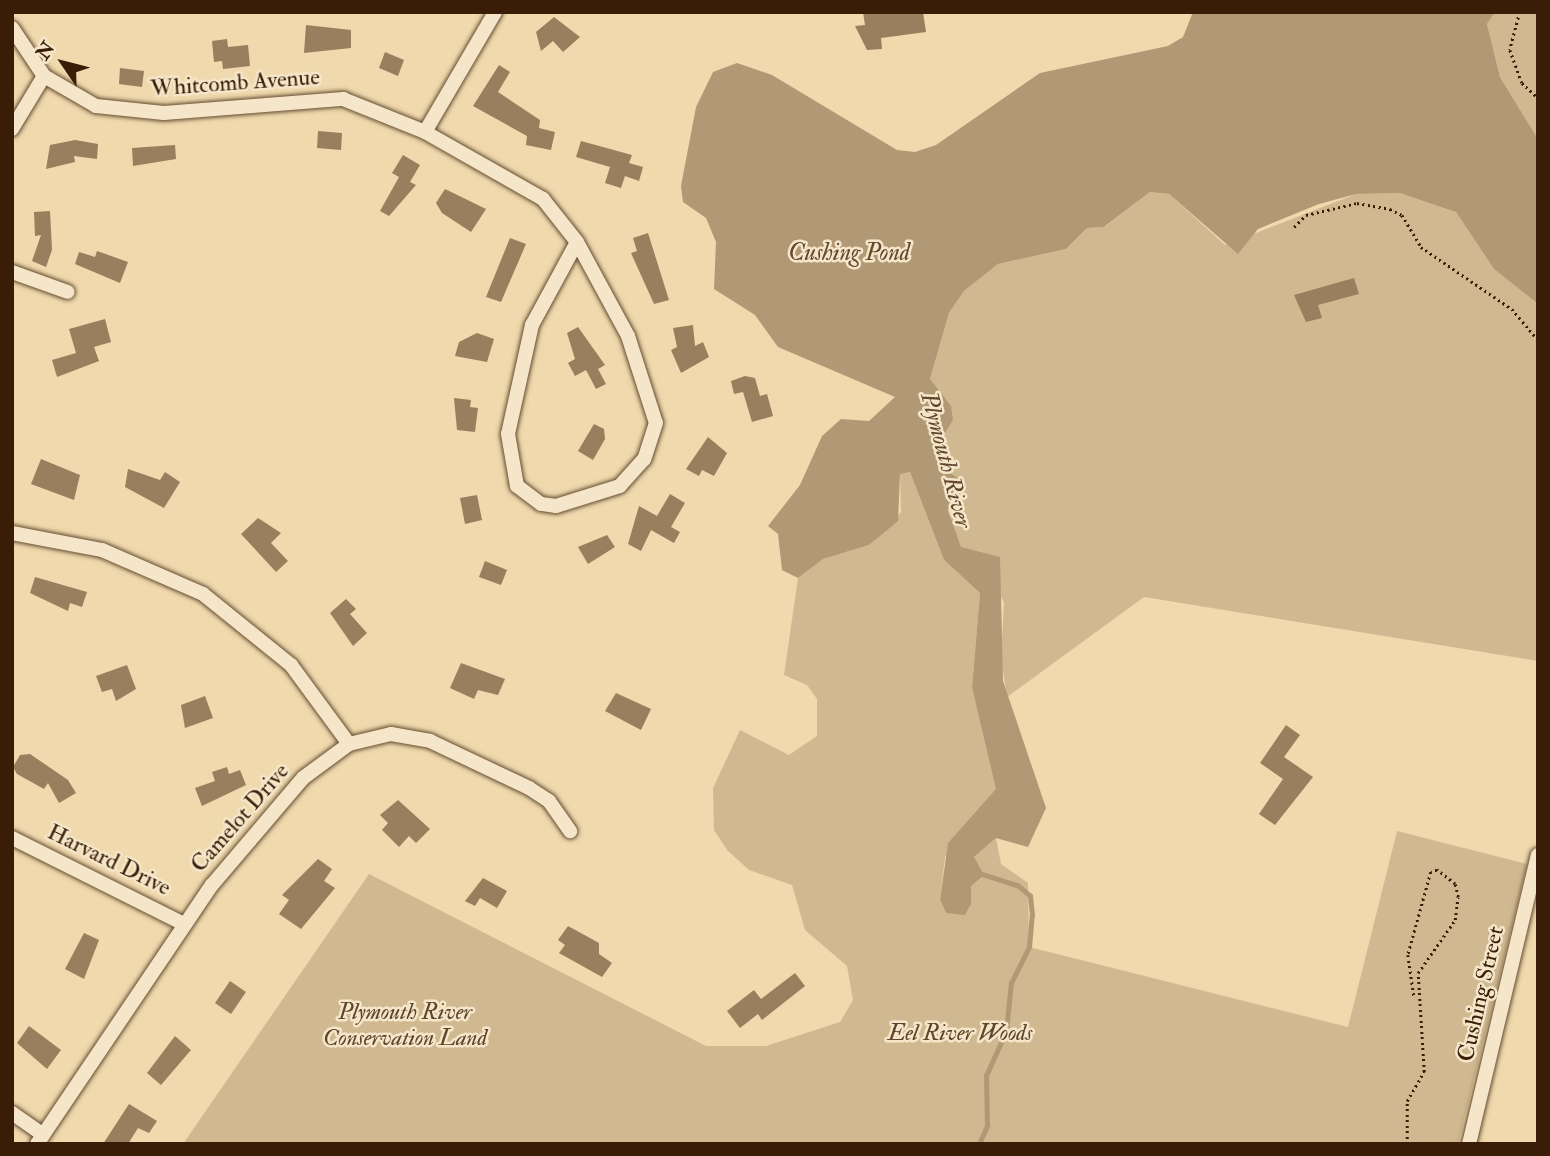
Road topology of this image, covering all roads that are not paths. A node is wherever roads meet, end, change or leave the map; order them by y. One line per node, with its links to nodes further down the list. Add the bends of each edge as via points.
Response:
1 (495, 12): 5 (street)
2 (12, 28): 3 (street, Whitcomb Avenue)
3 (44, 76): 4 (street); 5 (street, Whitcomb Avenue, via 74,97 119,111 343,99)
4 (12, 129)
5 (425, 132): 6 (street, Whitcomb Avenue, via 531,190)
6 (577, 242): 6 (street, Whitcomb Avenue, via 646,376 656,423 644,459 620,486 556,506 541,504 517,486 508,434 526,342)
7 (12, 272): 8 (street)
8 (68, 292)
9 (12, 533): 10 (street, via 102,550 203,594 290,665)
10 (349, 744): 11 (street, Camelot Drive, via 391,734 430,741 530,788 549,801); 14 (street, Camelot Drive, via 280,803)
11 (570, 831)
12 (12, 838): 14 (street, Harvard Drive)
13 (1538, 855): 17 (street, Cushing Street)
14 (184, 924): 16 (street, Camelot Drive)
15 (12, 1114): 16 (street)
16 (40, 1139)
17 (1469, 1144)

